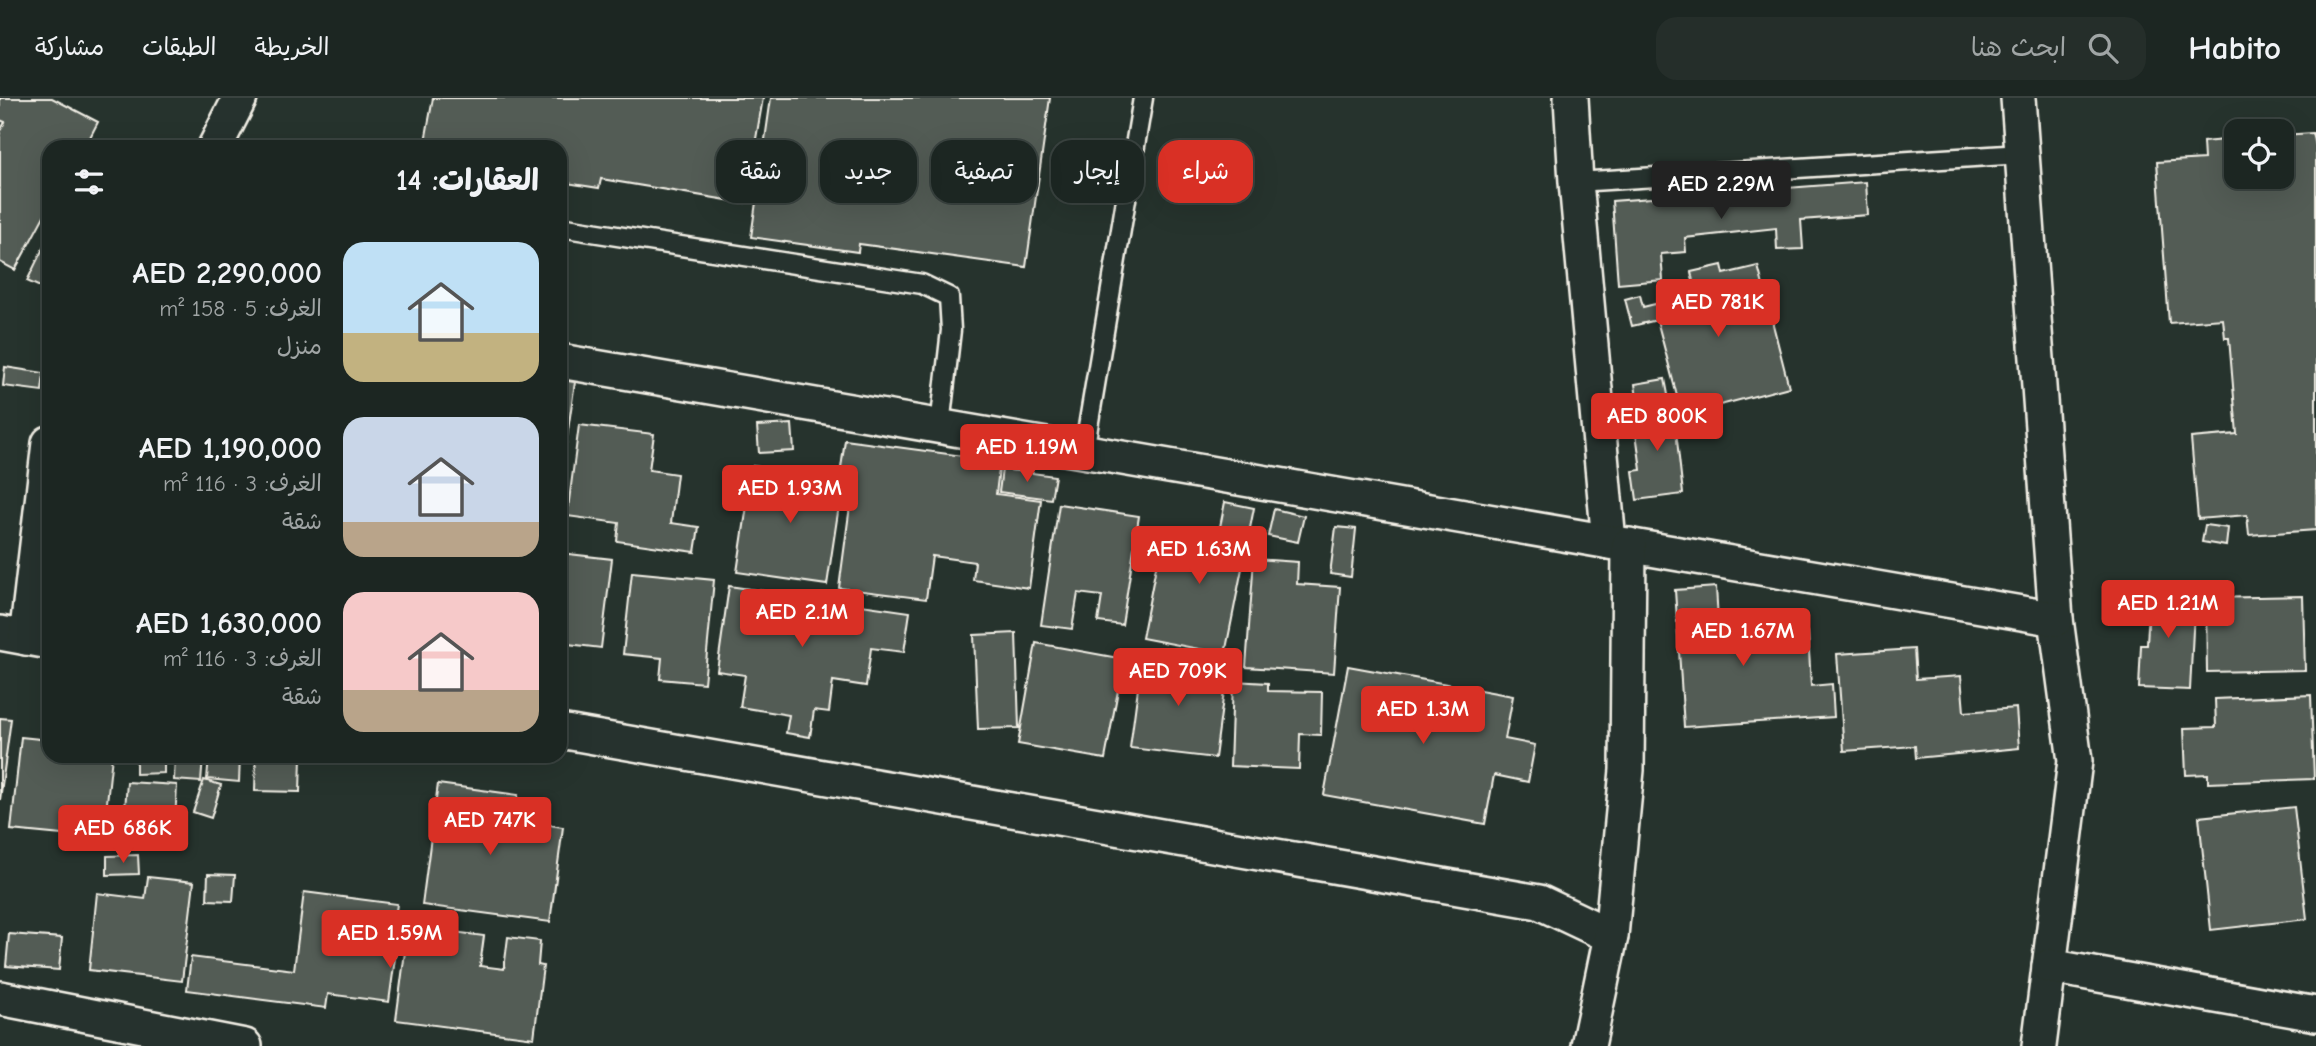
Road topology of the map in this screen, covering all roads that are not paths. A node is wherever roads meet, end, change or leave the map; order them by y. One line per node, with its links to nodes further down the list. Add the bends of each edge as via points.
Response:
1 (240, 98): 5 (street)
2 (1143, 98): 11 (lane)
3 (1571, 98): 7 (street)
4 (2018, 98): 6 (street)
5 (219, 140)
6 (2022, 154): 7 (lane); 14 (street)
7 (1576, 182): 13 (street)
8 (567, 228): 10 (lane, via 922,284 948,298 951,330)
9 (567, 362): 10 (street)
10 (940, 426): 11 (street)
11 (1084, 452): 13 (street)
12 (42, 500): 15 (street)
13 (1619, 544): 14 (street); 17 (street, via 1627,770)
14 (2056, 619): 18 (street, via 2075,761)
15 (25, 638)
16 (567, 732): 17 (street, via 1539,902)
17 (1611, 936): 22 (street)
18 (2049, 966): 20 (street); 23 (street)
19 (0, 998): 21 (street)
20 (2316, 1014)
21 (246, 1046)
22 (1588, 1046)
23 (2039, 1046)

